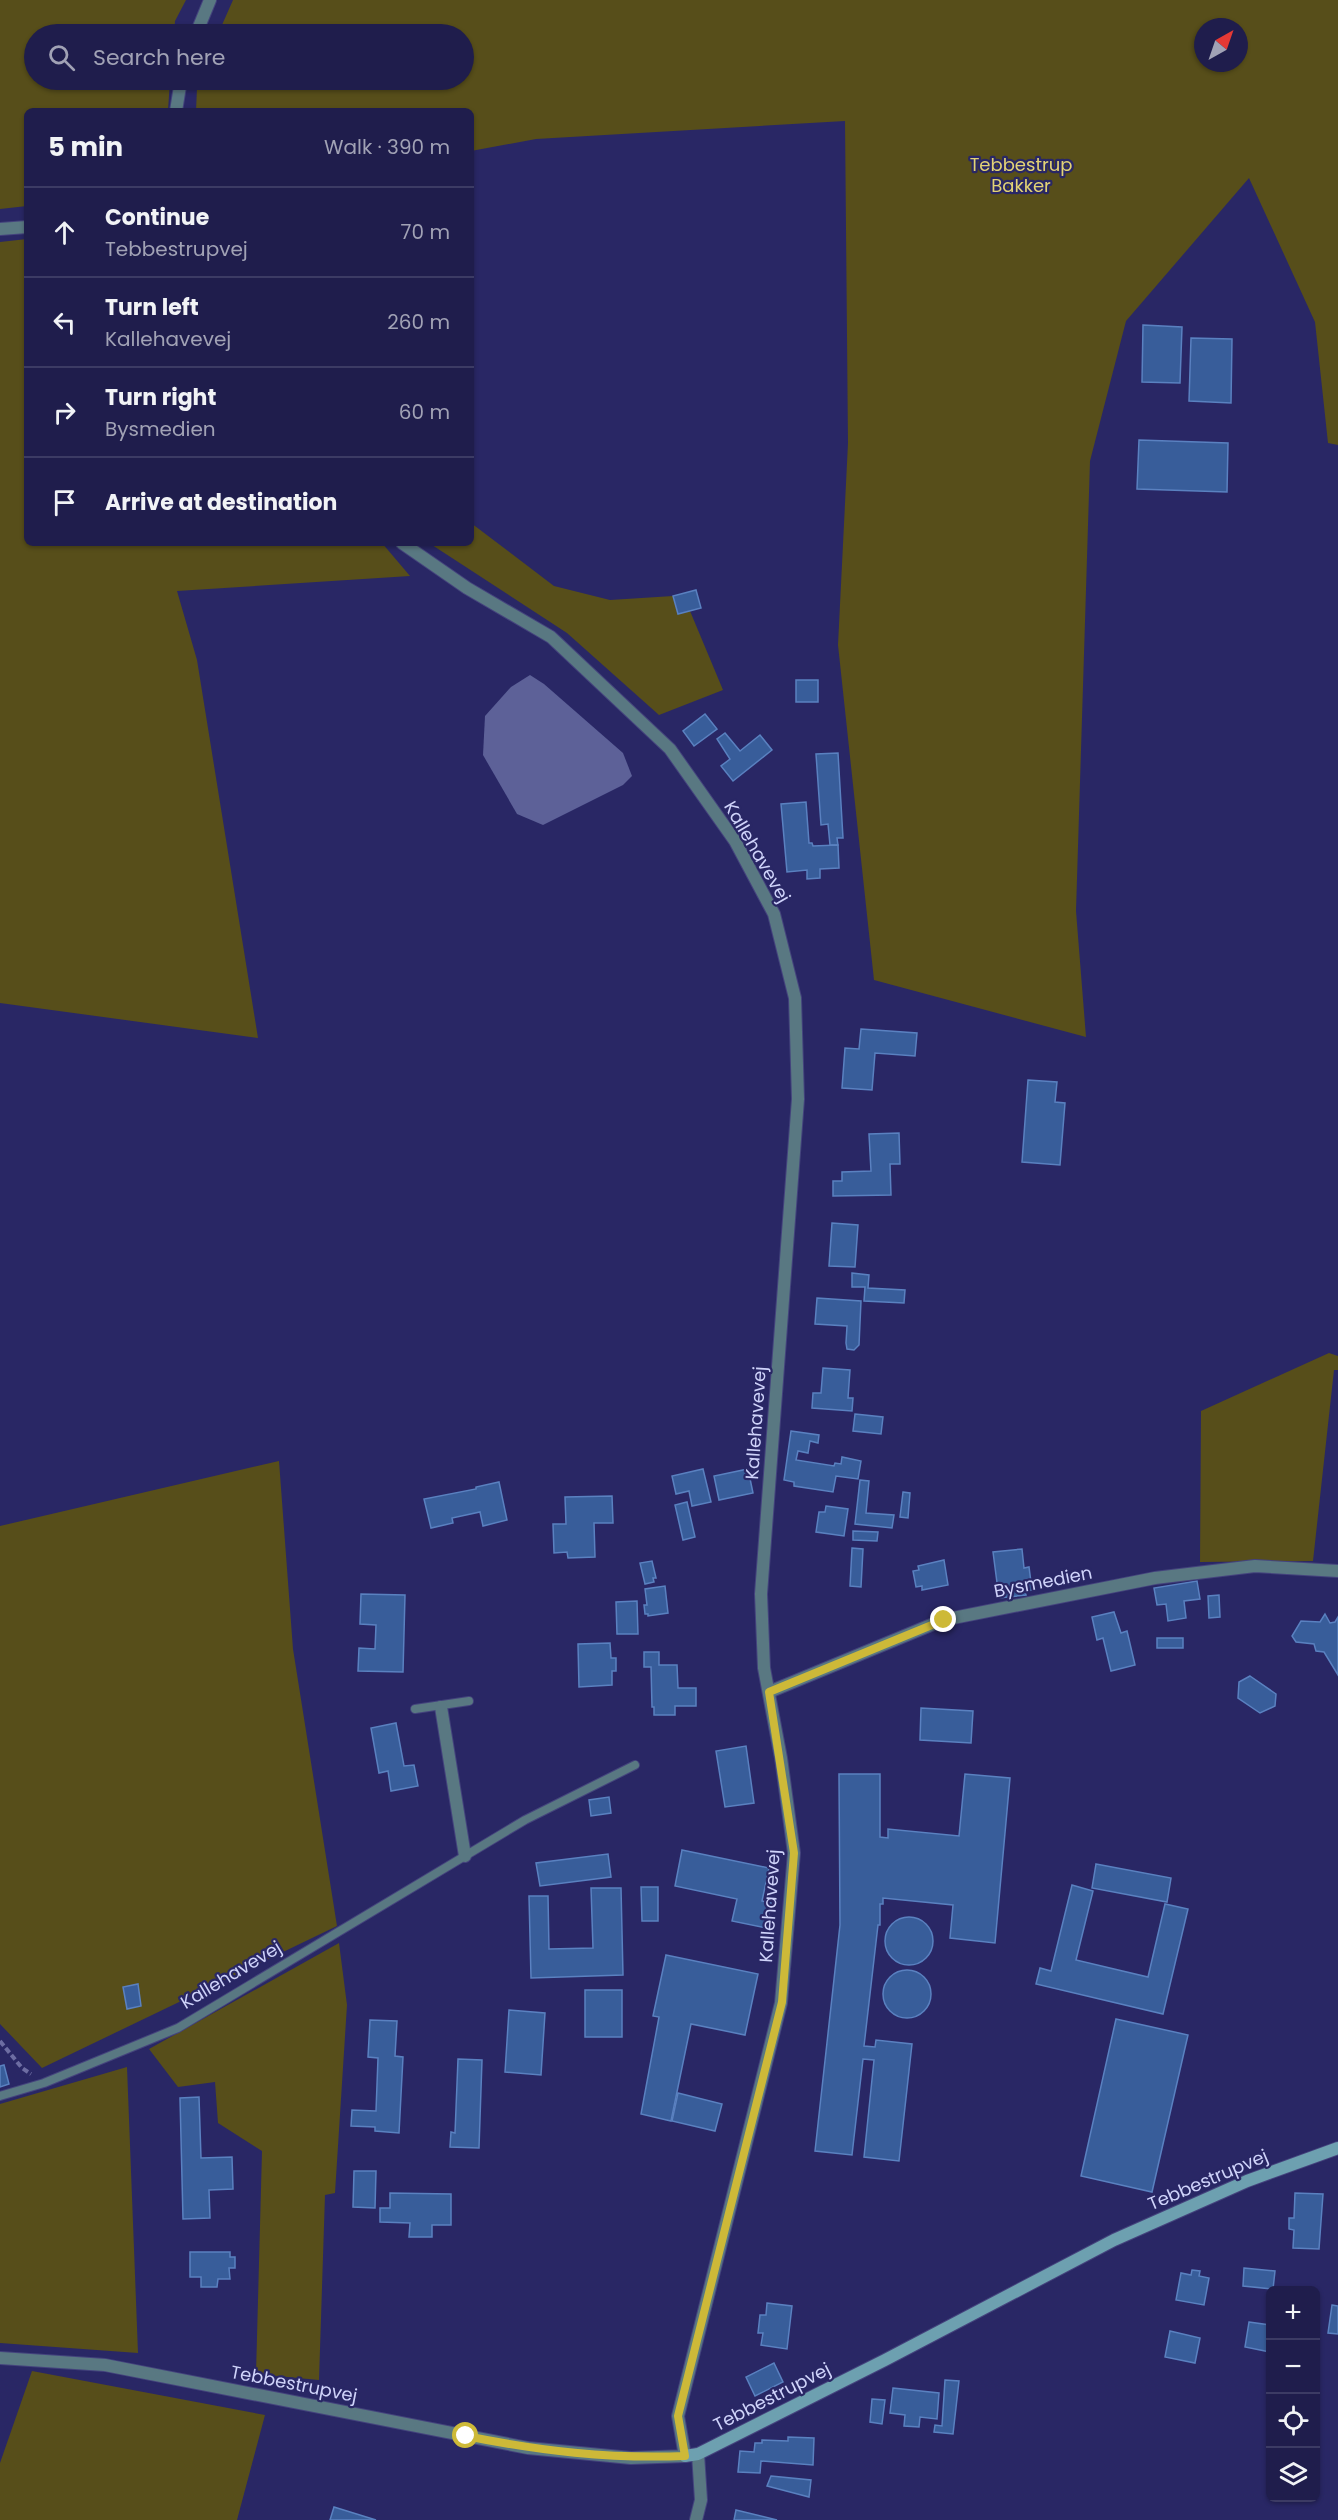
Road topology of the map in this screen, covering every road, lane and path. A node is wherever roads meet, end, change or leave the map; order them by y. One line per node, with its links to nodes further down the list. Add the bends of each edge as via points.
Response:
1 (210, 0): 2 (street)
2 (200, 24)
3 (180, 90): 4 (street)
4 (177, 108)
5 (24, 227): 6 (street)
6 (0, 229)
7 (406, 546): 9 (street, Kallehavevej, via 467,588 551,637 670,749 735,841 774,914 795,998 798,1099 761,1594 764,1668)
8 (1338, 1571): 9 (street, Bysmedien, via 1255,1566 1155,1578 944,1620)
9 (769, 1692): 21 (street, Kallehavevej, via 794,1853 782,2002 678,2416)
10 (468, 1701): 11 (lane)
11 (441, 1707): 12 (lane); 14 (street)
12 (414, 1709)
13 (635, 1765): 14 (lane, Kallehavevej, via 525,1820)
14 (465, 1856): 16 (lane, Kallehavevej, via 178,2028)
15 (0, 2041): 16 (path, via 22,2068)
16 (44, 2083): 17 (lane, Kallehavevej)
17 (0, 2096)
18 (1338, 2148): 20 (street, Tebbestrupvej, via 1246,2181 1114,2240)
19 (0, 2358): 21 (street, Tebbestrupvej, via 105,2364 528,2448 631,2458)
20 (698, 2454): 21 (street, Tebbestrupvej); 22 (street, via 701,2500)
21 (685, 2456)
22 (696, 2520)

